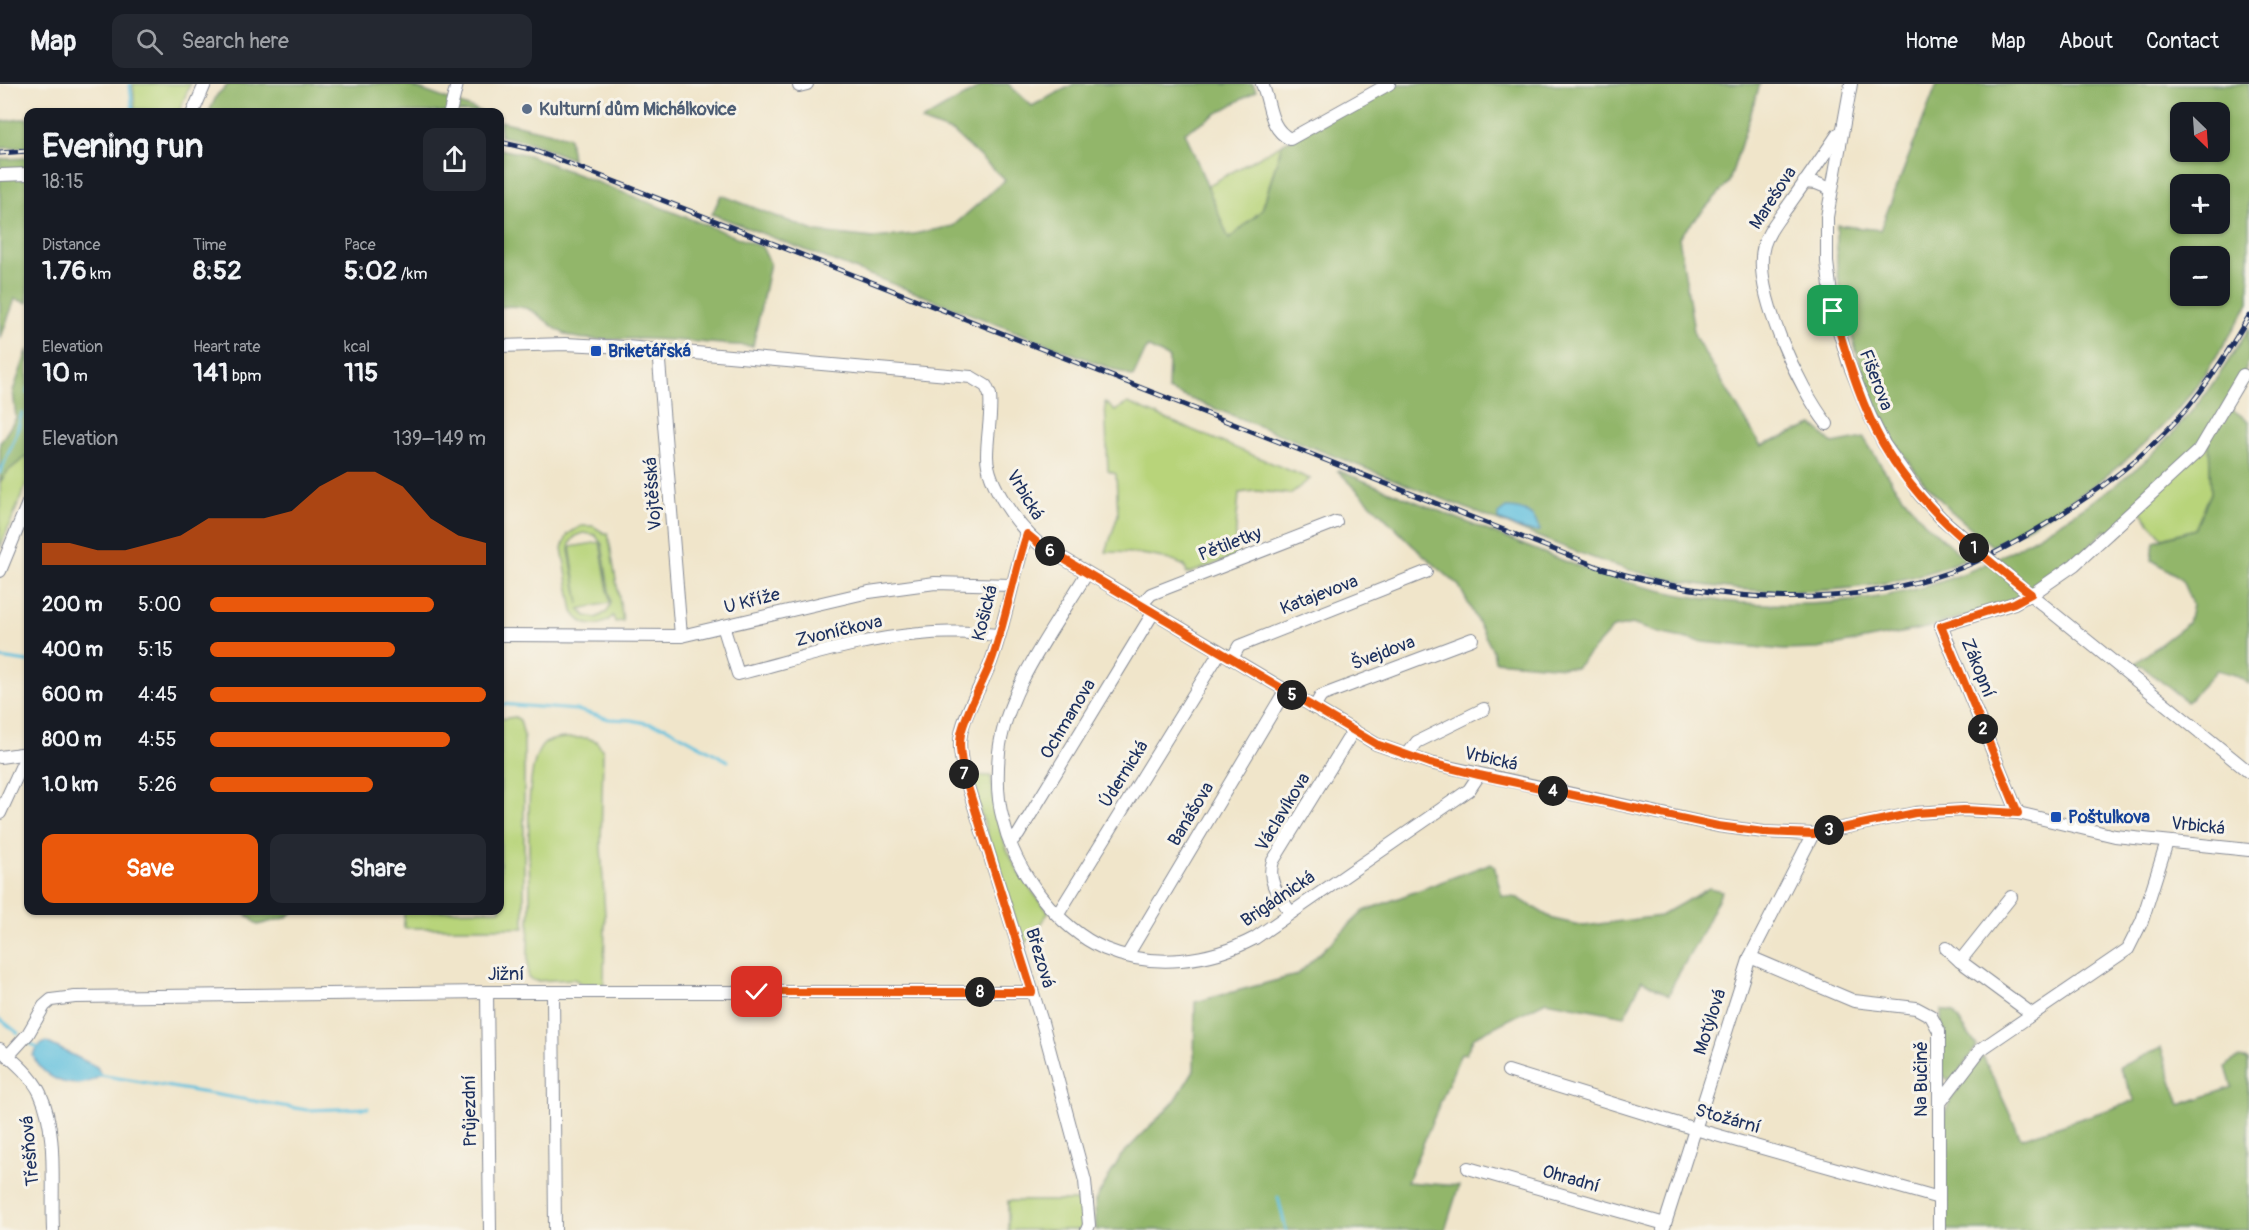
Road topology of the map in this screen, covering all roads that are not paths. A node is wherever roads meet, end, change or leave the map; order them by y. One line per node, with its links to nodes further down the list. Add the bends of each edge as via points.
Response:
1 (204, 84): 8 (street)
2 (457, 84): 9 (street)
3 (798, 84): 4 (street)
4 (807, 84)
5 (1262, 84): 7 (street, via 1271,117 1290,140)
6 (1851, 84): 10 (street, Fišerova)
7 (1387, 85)
8 (195, 108)
9 (451, 108)
10 (1841, 130): 13 (street, Marešova); 14 (street, Fišerova)
11 (24, 174): 12 (street)
12 (0, 175)
13 (1804, 182): 14 (street); 18 (street, Marešova, via 1764,245 1762,263 1768,304 1776,326 1811,404)
14 (1831, 189): 26 (street, Fišerova, bridge, via 1827,262 1833,311 1870,416 1884,444 1920,495 1941,518)
15 (504, 346): 16 (street, via 565,344)
16 (658, 349): 21 (street, Vrbická, via 971,376 986,386 990,395 989,468 1004,501); 32 (street, Vojtěšská)
17 (2243, 375): 26 (street, via 2198,451 2074,565)
18 (1827, 424)
19 (24, 513): 22 (street)
20 (1336, 522): 27 (street, Pětiletky, via 1151,594)
21 (1027, 534): 24 (street, Vrbická); 25 (street, Košická)
22 (0, 571)
23 (1426, 572): 35 (street, Katajevova, via 1239,646)
24 (1087, 573): 27 (street, Vrbická); 50 (street, Brigádnická, via 1022,681 1002,733 998,772 1002,819)
25 (1011, 585): 29 (street, U Kříže, via 935,583 879,590); 31 (street, Košická)
26 (2029, 592): 45 (street, Fišerova); 48 (street, Zákopní, via 2014,603 1941,626)
27 (1141, 605): 28 (street, Vrbická)
28 (1153, 612): 34 (street, Vrbická); 50 (street, Ochmanova, via 1018,835)
29 (723, 626): 31 (street, Zvoníčkova, via 738,674 886,638 958,632); 32 (street, U Kříže)
30 (504, 635): 32 (street, U Kříže)
31 (999, 635): 37 (street, Košická)
32 (681, 636)
33 (1472, 639): 38 (street, Švejdova, via 1321,696)
34 (1220, 652): 35 (street, Vrbická); 55 (street, Údernická)
35 (1232, 659): 36 (street, Vrbická)
36 (1286, 691): 38 (street, Vrbická); 57 (street, Banášova)
37 (975, 701): 62 (street, Březová, via 961,732 959,748 964,774)
38 (1314, 708): 40 (street, Vrbická)
39 (1484, 709): 42 (street, via 1417,742)
40 (1353, 731): 42 (street, Vrbická); 54 (street, Václavíkova, via 1273,861 1272,882)
41 (24, 753): 43 (street)
42 (1407, 755): 46 (street, Vrbická)
43 (0, 757)
44 (24, 761): 47 (street)
45 (2249, 772)
46 (1479, 775): 49 (street, Vrbická, via 1718,826); 54 (street, Brigádnická, via 1468,790)
47 (0, 813)
48 (2018, 813): 49 (street, Vrbická, via 1915,813); 51 (street, Vrbická, via 2115,836)
49 (1813, 834): 58 (street, Motýlová)
50 (1010, 842): 55 (street, Brigádnická, via 1032,884)
51 (2168, 842): 52 (street, Vrbická); 63 (street, via 2142,921 2128,949)
52 (2249, 850)
53 (2011, 897): 59 (street)
54 (1291, 913): 57 (street, Brigádnická, via 1255,938 1218,953 1166,961)
55 (1058, 914): 57 (street, Brigádnická, via 1088,939)
56 (1946, 948): 59 (street)
57 (1127, 956)
58 (1749, 957): 66 (street, Na Bučině, via 1854,1001 1916,1008 1931,1016 1939,1030); 67 (street, Motýlová)
59 (1960, 960): 63 (street)
60 (487, 992): 61 (street, Jižní); 64 (street, Jižní, via 75,997 51,1000 28,1034); 72 (street, Průjezdní)
61 (553, 992): 62 (street, Jižní); 73 (street)
62 (1032, 992): 74 (street, Březová, via 1085,1181)
63 (2032, 1014): 66 (street, via 1980,1050)
64 (4, 1052): 71 (street, Třešňová, via 39,1091 45,1109 50,1138)
65 (1508, 1071): 67 (street, Stožární)
66 (1939, 1104): 69 (street, Na Bučině)
67 (1695, 1129): 69 (street, Stožární); 70 (street, Motýlová)
68 (1468, 1168): 70 (street, Ohradní)
69 (1939, 1198): 75 (street, Na Bučině)
70 (1664, 1227)
71 (53, 1230)
72 (490, 1230)
73 (555, 1230)
74 (1087, 1230)
75 (1939, 1230)

